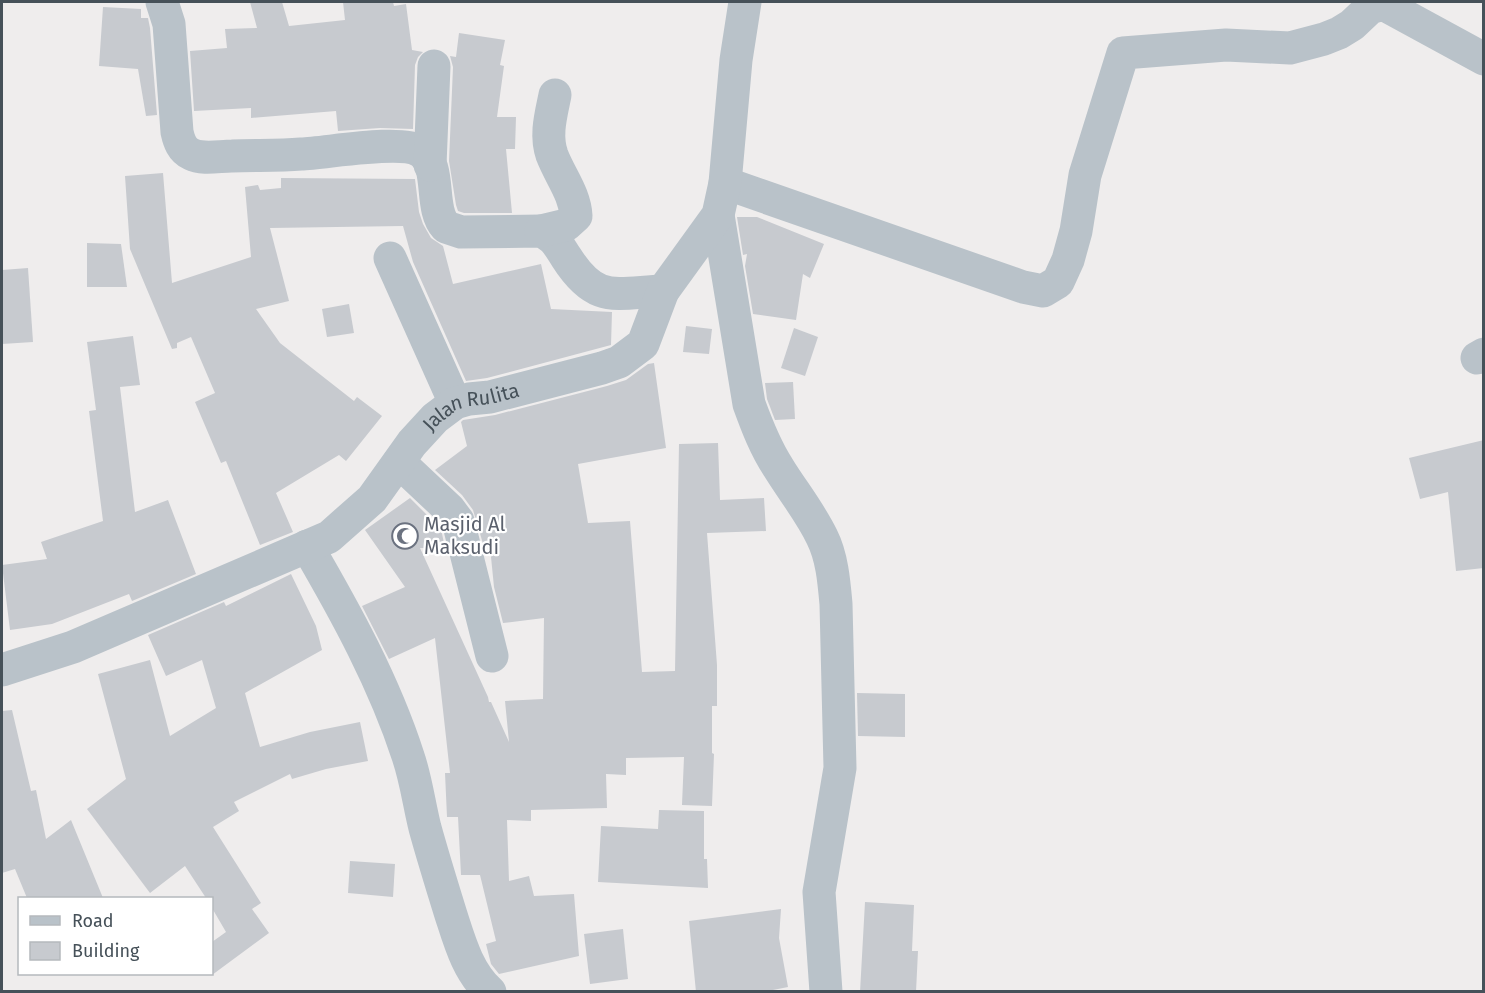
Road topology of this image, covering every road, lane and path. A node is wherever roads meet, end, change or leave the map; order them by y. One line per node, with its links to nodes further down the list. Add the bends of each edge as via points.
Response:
1 (162, 2): 6 (street, via 169,24 177,132 185,150 207,157 407,147 421,152)
2 (745, 2): 7 (street, Jalan Rulita)
3 (1484, 59): 7 (street, via 1383,4 1370,8 1339,33 1290,48 1226,45 1123,53 1085,175 1068,260 1058,282 1043,291 1023,288)
4 (434, 66): 6 (street)
5 (555, 95): 9 (street, via 549,141 576,205 576,216 566,225)
6 (430, 165): 9 (street, via 438,214 446,227 461,232)
7 (725, 183): 8 (street, Jalan Rulita)
8 (718, 215): 11 (street, Jalan Rulita); 18 (street, via 749,404 777,465 823,538 834,579 840,768 819,892)
9 (541, 231): 11 (street, via 551,236 594,289 607,294)
10 (390, 258): 12 (street)
11 (663, 291): 12 (street, Jalan Rulita, via 643,344 619,362)
12 (455, 403): 13 (street, Jalan Rulita, via 425,429)
13 (399, 462): 14 (street, Jalan Rulita, via 360,512 329,537); 15 (street, via 458,521)
14 (307, 546): 16 (street, Jalan Rulita, via 73,647); 17 (street, via 344,609 390,710 409,757 425,827 459,939 471,969)
15 (492, 656)
16 (2, 670)
17 (490, 992)
18 (826, 992)

